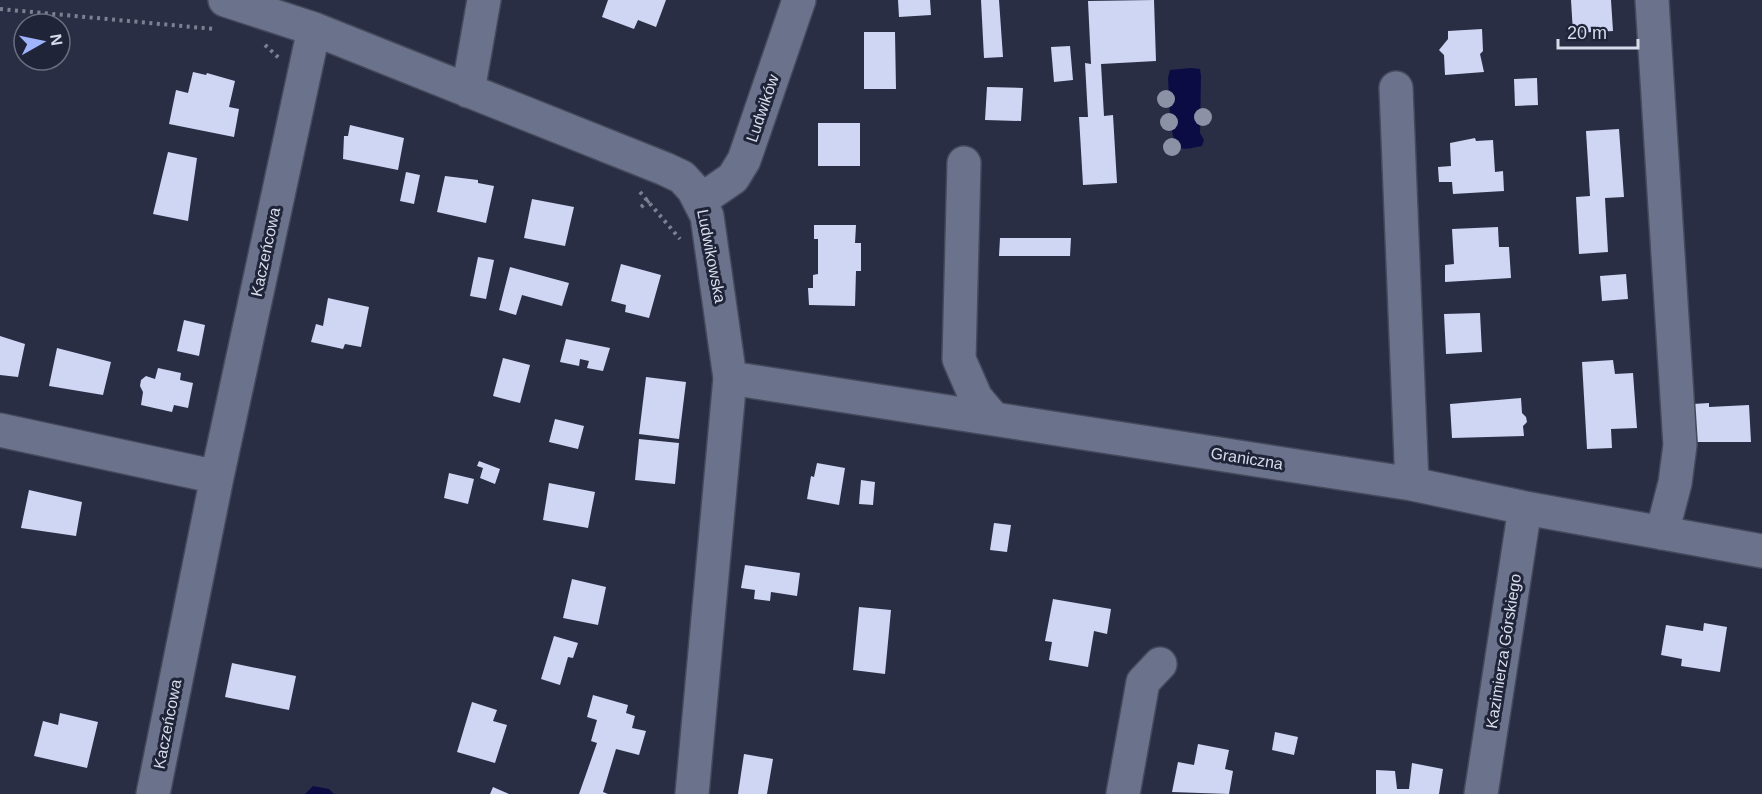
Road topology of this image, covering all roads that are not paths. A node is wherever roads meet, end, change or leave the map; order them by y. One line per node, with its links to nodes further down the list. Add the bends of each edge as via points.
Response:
1 (484, 0): 7 (street)
2 (799, 0): 9 (street, Ludwików, via 744,160 733,178)
3 (1652, 0): 18 (street, via 1680,445)
4 (225, 15): 5 (street, Ludwikowska)
5 (314, 29): 7 (street, Ludwikowska); 15 (street, Kaczeńcowa)
6 (1396, 88): 16 (street)
7 (468, 91): 9 (street, Ludwikowska, via 665,169 682,177)
8 (964, 163): 10 (street)
9 (701, 200): 11 (street, Ludwikowska, via 711,237)
10 (959, 359): 12 (street, via 952,391); 13 (street, via 976,398)
11 (730, 378): 12 (street, Graniczna); 22 (street, Ludwikowska)
12 (932, 409): 13 (street, Graniczna)
13 (993, 418): 16 (street, Graniczna)
14 (0, 430): 15 (street)
15 (217, 477): 21 (street, Kaczeńcowa)
16 (1413, 484): 17 (street, Graniczna)
17 (1525, 508): 18 (street, Graniczna); 24 (street, Kazimierza Górskiego)
18 (1662, 533): 19 (street, Graniczna)
19 (1762, 551)
20 (1160, 664): 23 (street, via 1143,682)
21 (153, 794)
22 (692, 794)
23 (1123, 794)
24 (1481, 794)

